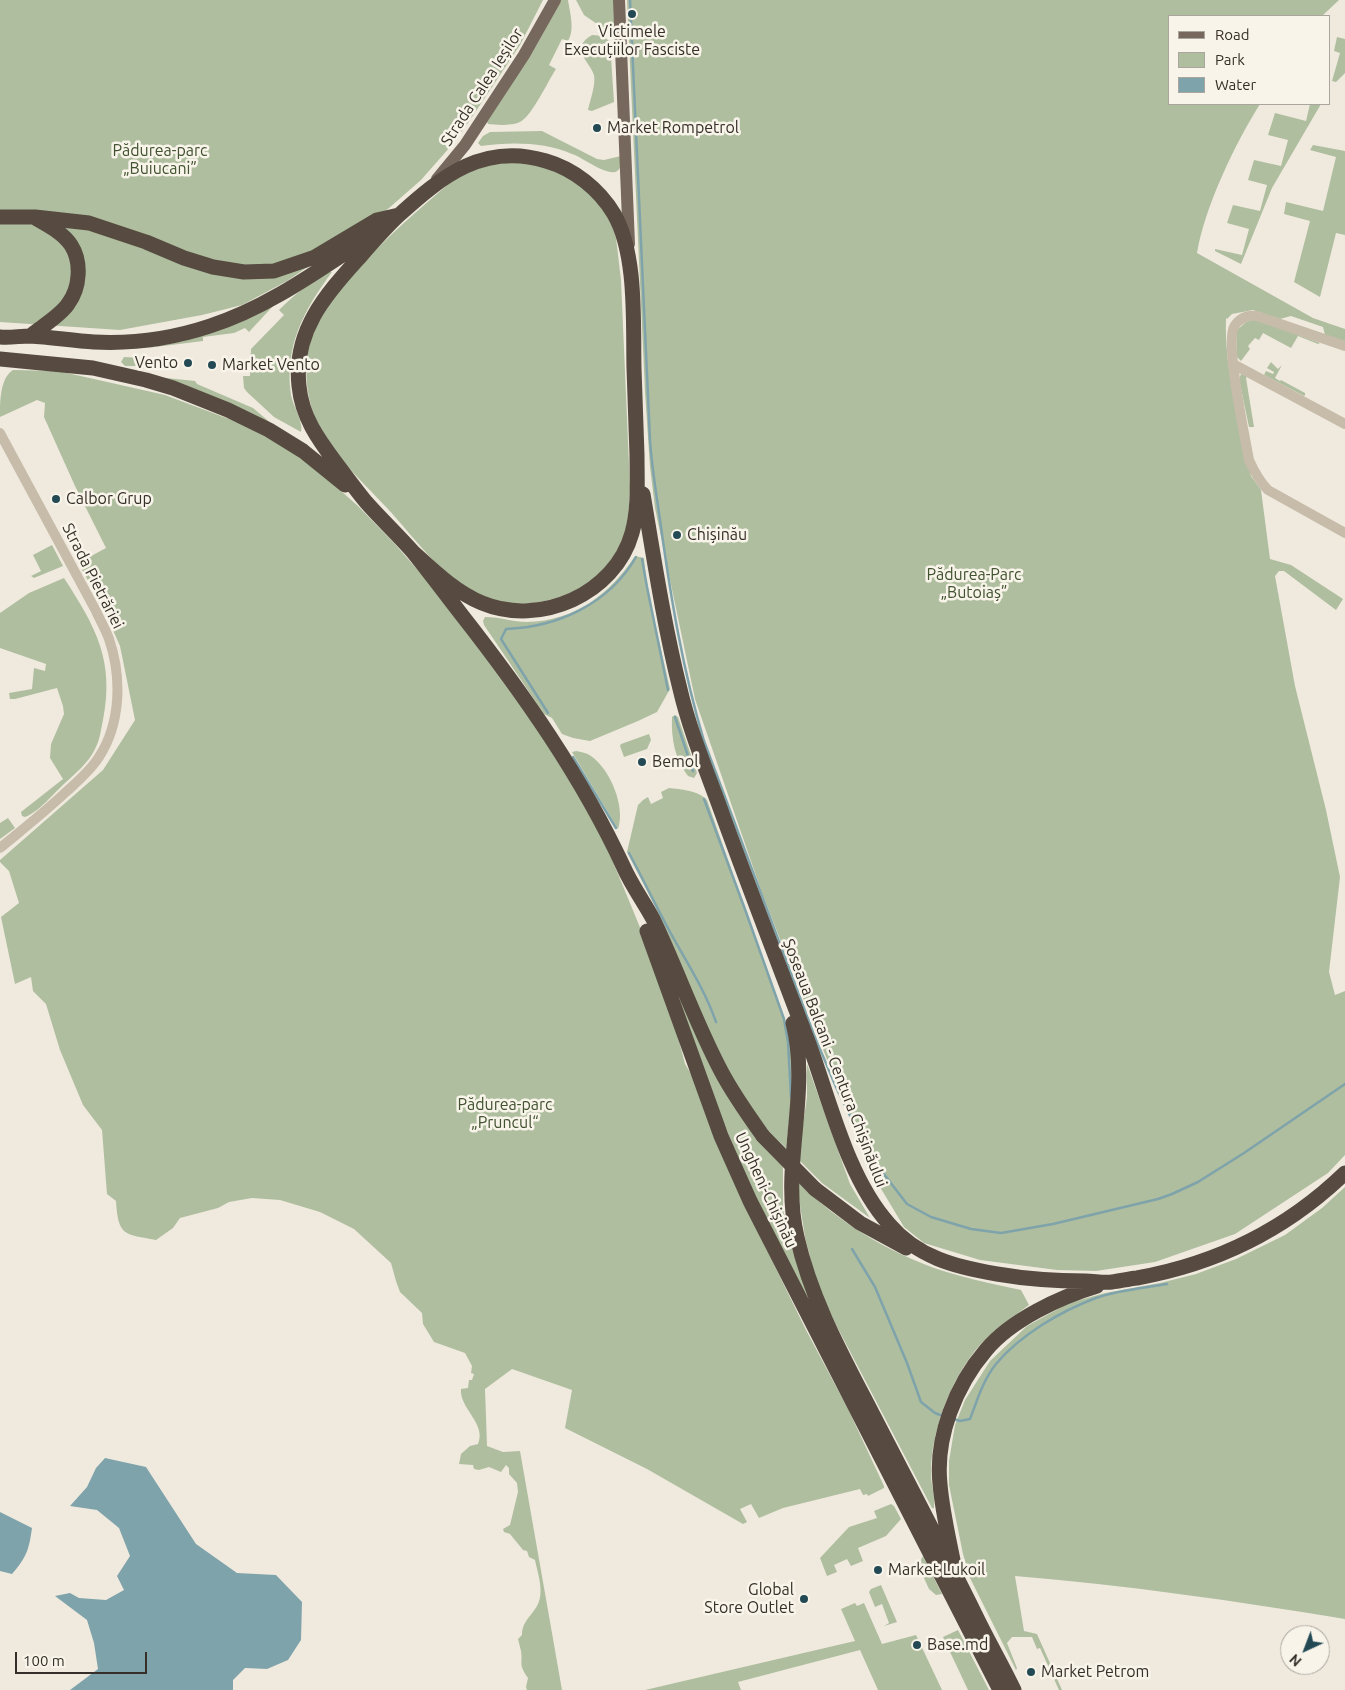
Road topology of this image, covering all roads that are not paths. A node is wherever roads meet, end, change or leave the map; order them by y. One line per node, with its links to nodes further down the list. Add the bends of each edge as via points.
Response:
1 (555, 0): 3 (main road, Strada Calea Ieșilor, via 524,55 465,145)
2 (619, 0): 7 (main road)
3 (430, 188): 6 (highway, Șoseaua Balcani - Centura Chișinăului); 7 (highway, Șoseaua Balcani - Centura Chișinăului, via 458,170 482,160 515,156 548,161 579,176 604,199 621,228)
4 (0, 217): 5 (highway)
5 (35, 218): 6 (highway, via 90,223 184,258 244,272 274,270 316,258 377,220); 8 (highway, via 71,245 79,278 70,303)
6 (394, 220): 8 (highway, Șoseaua Balcani - Centura Chișinăului, via 283,293 210,327 122,342); 17 (highway, Șoseaua Balcani - Centura Chișinăului, via 331,289 313,315 303,339 298,368 302,405 309,424)
7 (629, 261): 16 (highway, Șoseaua Balcani - Centura Chișinăului)
8 (30, 336): 9 (highway, Șoseaua Balcani - Centura Chișinăului)
9 (0, 337)
10 (1345, 346): 12 (street, via 1270,319 1249,315 1238,322 1232,332)
11 (7, 360): 13 (street); 17 (highway, Șoseaua Balcani - Centura Chișinăului, via 93,368 146,380 203,399 290,442)
12 (1233, 364): 14 (street); 18 (street, via 1249,460 1262,484)
13 (0, 366)
14 (1345, 424)
15 (0, 433): 20 (street, Strada Pietrăriei, via 109,639 117,675 118,706 109,738 98,758 65,793)
16 (637, 458): 19 (highway, Șoseaua Balcani - Centura Chișinăului, via 635,520 627,547 603,580 560,606 513,611 490,606 457,590); 22 (highway, Șoseaua Balcani - Centura Chișinăului, via 680,691)
17 (364, 500): 19 (highway, Șoseaua Balcani - Centura Chișinăului)
18 (1345, 533)
19 (412, 551): 21 (highway, Șoseaua Balcani - Centura Chișinăului, via 483,642 552,740 605,828)
20 (0, 848)
21 (625, 871): 24 (highway, Șoseaua Balcani - Centura Chișinăului, bridge, via 652,917 721,1071 763,1136 842,1211 902,1247); 26 (highway, Ungheni-Chișinău, via 746,1193 816,1332)
22 (781, 973): 24 (highway, Șoseaua Balcani - Centura Chișinăului, via 862,1186 891,1227); 26 (highway, Ungheni-Chișinău, via 797,1036 799,1069 791,1190 796,1235 820,1310)
23 (1345, 1173): 25 (highway, Șoseaua Balcani - Centura Chișinăului, via 1289,1219 1224,1253 1161,1274)
24 (922, 1252): 25 (highway, Șoseaua Balcani - Centura Chișinăului, via 948,1263 1017,1277)
25 (1112, 1282): 27 (highway, via 1074,1294 1031,1314 986,1349 966,1379 945,1427 940,1464 939,1484)
26 (913, 1507): 27 (highway); 28 (highway)
27 (955, 1573): 29 (highway)
28 (1000, 1690)
29 (1014, 1690)

